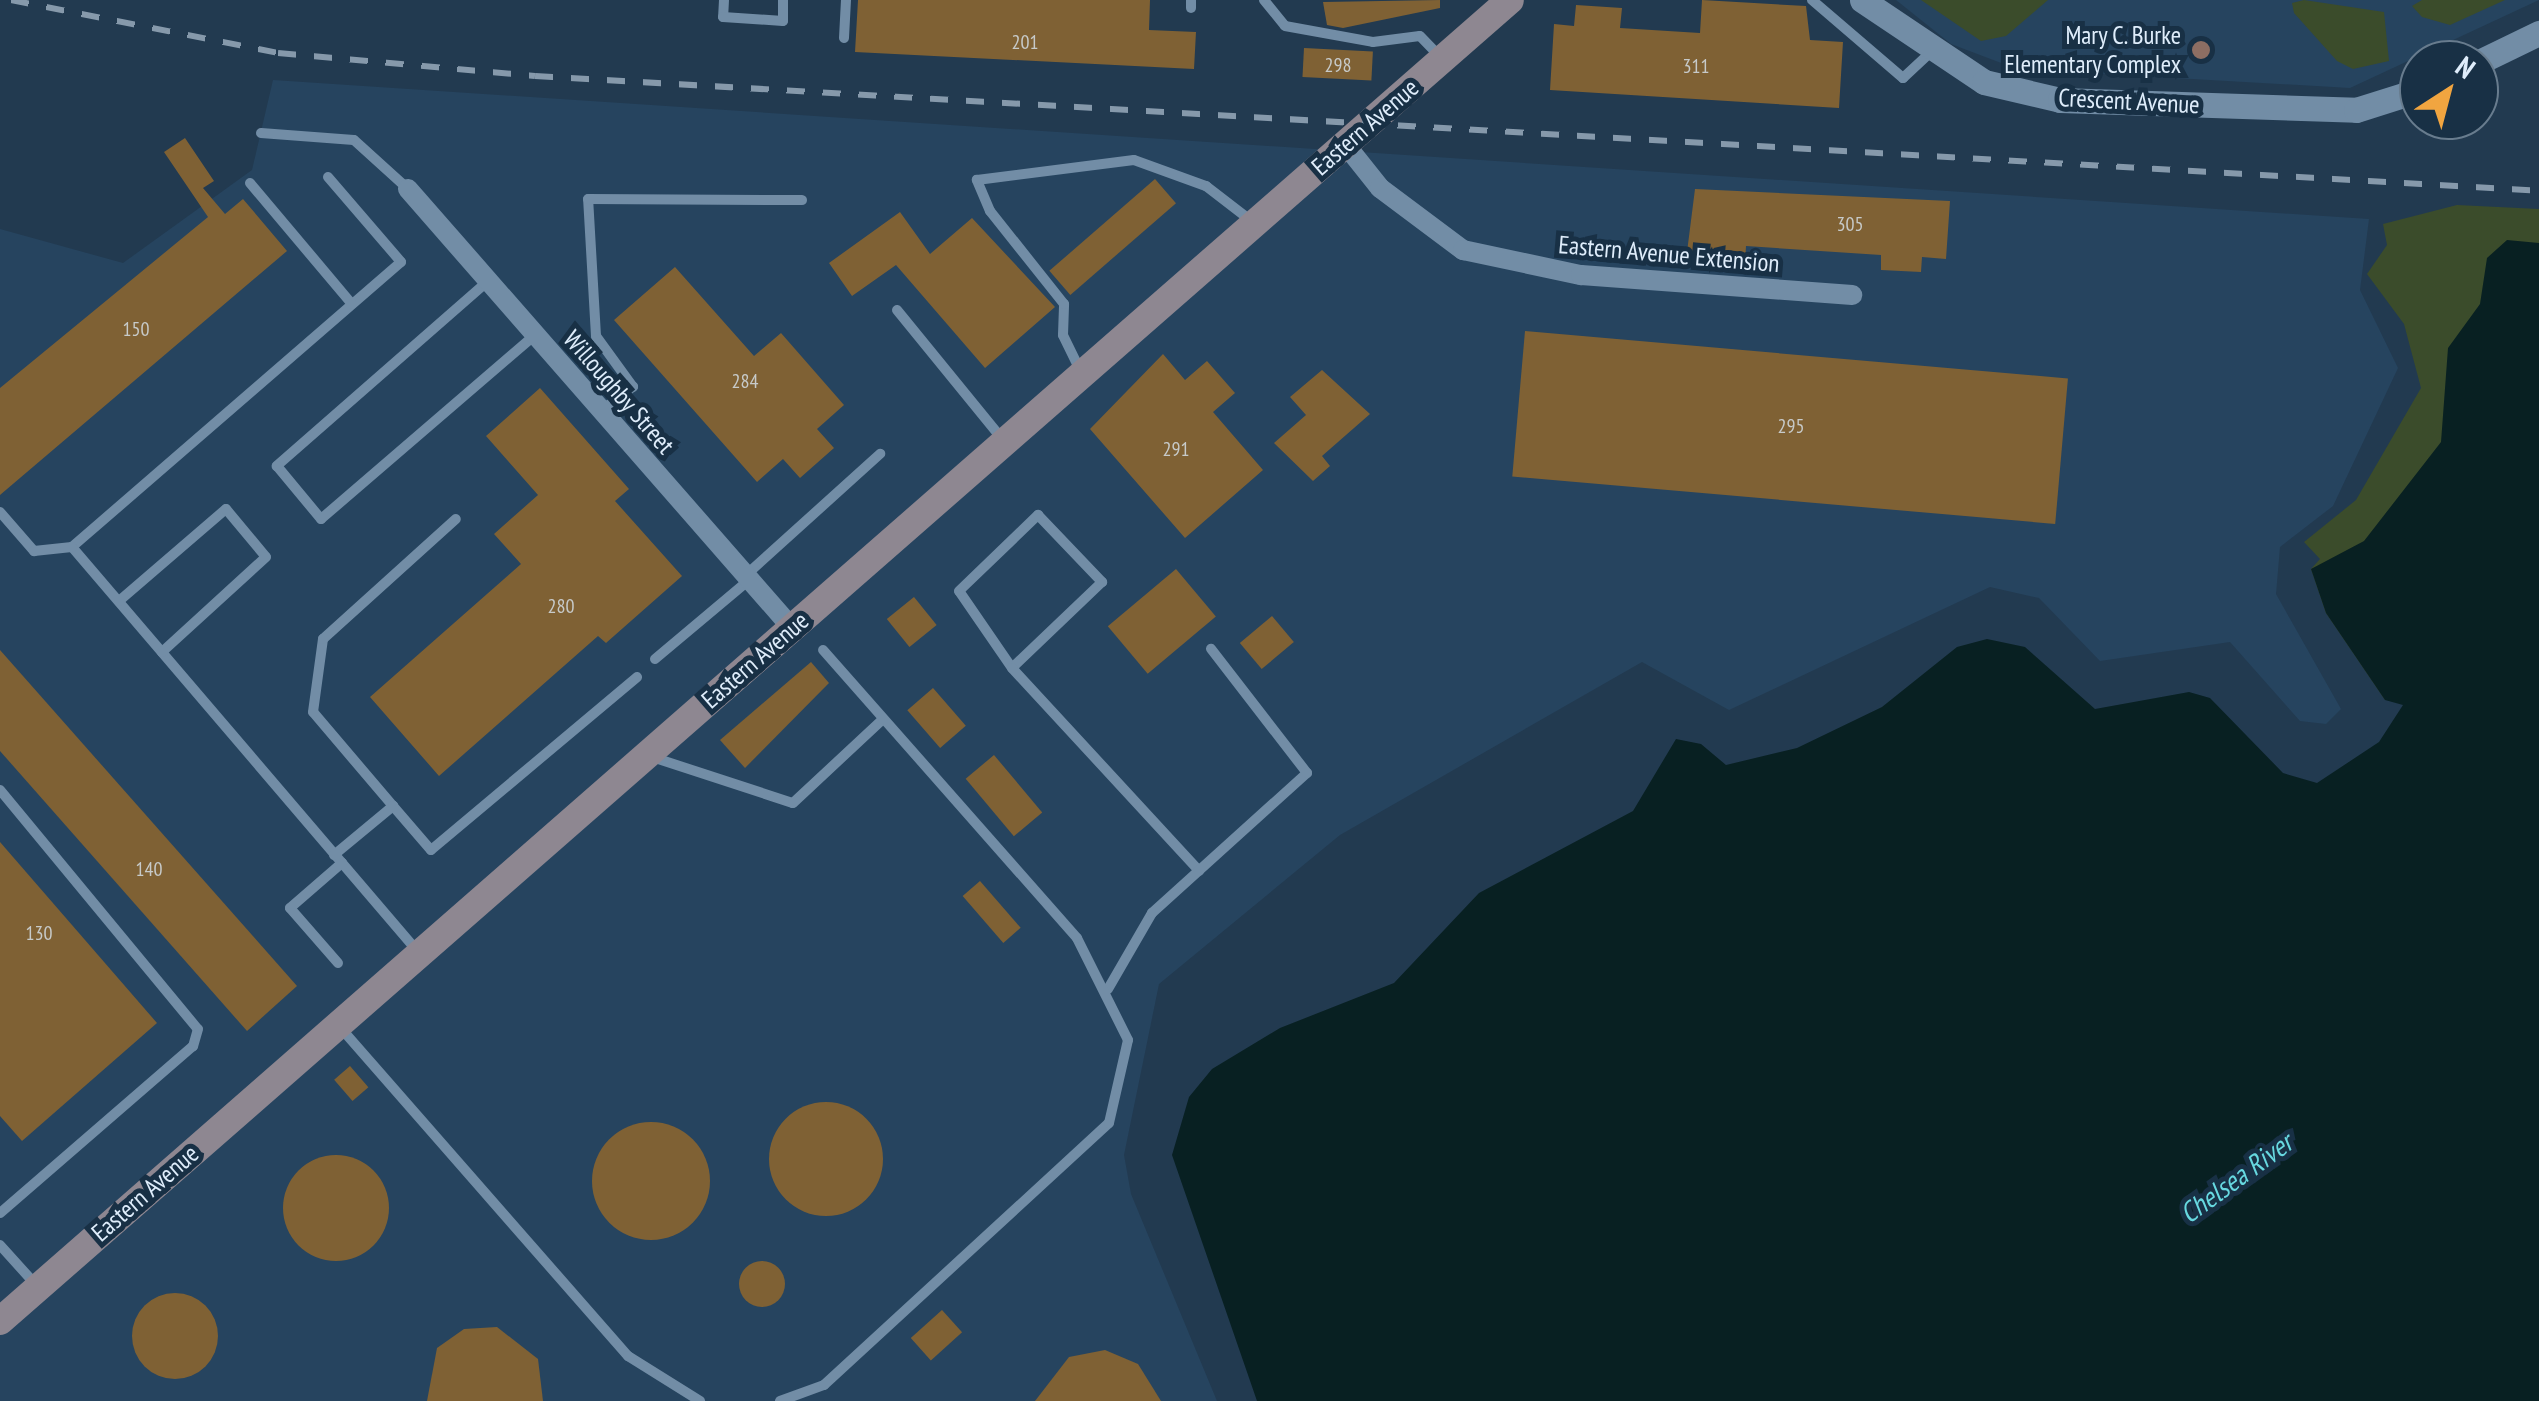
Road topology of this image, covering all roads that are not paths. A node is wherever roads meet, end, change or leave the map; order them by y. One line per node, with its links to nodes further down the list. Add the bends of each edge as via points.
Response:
1 (724, 0): 2 (lane, via 723,17 783,21)
2 (784, 0)
3 (846, 0): 9 (lane)
4 (1264, 0): 12 (lane, via 1285,26 1373,42 1420,36)
5 (1510, 0): 12 (main road, Eastern Avenue)
6 (1812, 0): 10 (lane, via 1902,78)
7 (1862, 0): 10 (street, Crescent Avenue)
8 (2539, 33): 11 (street)
9 (844, 38)
10 (1931, 52): 13 (street, Crescent Avenue, via 1984,82 2060,100 2356,110)
11 (2499, 52)
12 (1442, 59): 15 (main road, Eastern Avenue)
13 (2399, 96)
14 (261, 133): 18 (lane, via 354,140)
15 (1345, 144): 20 (main road, Eastern Avenue); 22 (street, Eastern Avenue Extension, via 1380,188 1463,250 1580,275)
16 (328, 177): 23 (lane, via 401,262)
17 (250, 183): 23 (lane)
18 (408, 190): 21 (street, Willoughby Street)
19 (802, 200): 27 (lane, via 588,199 596,336 633,387)
20 (1255, 223): 26 (main road, Eastern Avenue); 26 (lane, via 1206,186 1134,160 977,180 990,211 1064,304 1063,335)
21 (488, 282): 25 (street, Willoughby Street); 25 (lane, via 277,466 321,519)
22 (1852, 295)
23 (352, 304): 32 (lane)
24 (897, 310): 28 (lane)
25 (536, 335): 27 (street, Willoughby Street)
26 (1082, 374): 28 (main road, Eastern Avenue)
27 (602, 411): 33 (street, Willoughby Street)
28 (1005, 442): 35 (main road, Eastern Avenue)
29 (880, 454): 33 (lane)
30 (0, 512): 32 (lane, via 34,550)
31 (456, 519): 45 (lane, via 323,639 313,712)
32 (72, 546): 34 (lane)
33 (748, 577): 35 (street, Willoughby Street); 39 (lane)
34 (119, 602): 38 (lane); 38 (lane, via 226,509 266,558)
35 (792, 628): 43 (main road, Eastern Avenue)
36 (1211, 648): 47 (lane, via 1307,772)
37 (823, 650): 42 (lane)
38 (162, 652): 46 (lane)
39 (654, 659)
40 (1012, 668): 40 (lane, via 1102,582 1038,515 959,591); 47 (lane)
41 (638, 676): 45 (lane, via 432,850)
42 (883, 720): 43 (lane, via 793,803); 50 (lane, via 1077,938)
43 (646, 755): 48 (main road, Eastern Avenue)
44 (0, 790): 52 (lane, via 198,1029 193,1046)
45 (393, 806): 46 (lane)
46 (338, 859): 48 (lane); 49 (lane, via 290,908)
47 (1198, 871): 50 (lane, via 1152,913)
48 (419, 954): 51 (main road, Eastern Avenue)
49 (338, 963)
50 (1108, 989): 57 (lane, via 1128,1040 1109,1123 824,1384)
51 (338, 1025): 54 (main road, Eastern Avenue); 56 (lane, via 628,1356)
52 (0, 1213)
53 (0, 1245): 54 (lane)
54 (38, 1288): 55 (main road, Eastern Avenue)
55 (0, 1320)
56 (700, 1401)
57 (780, 1401)

